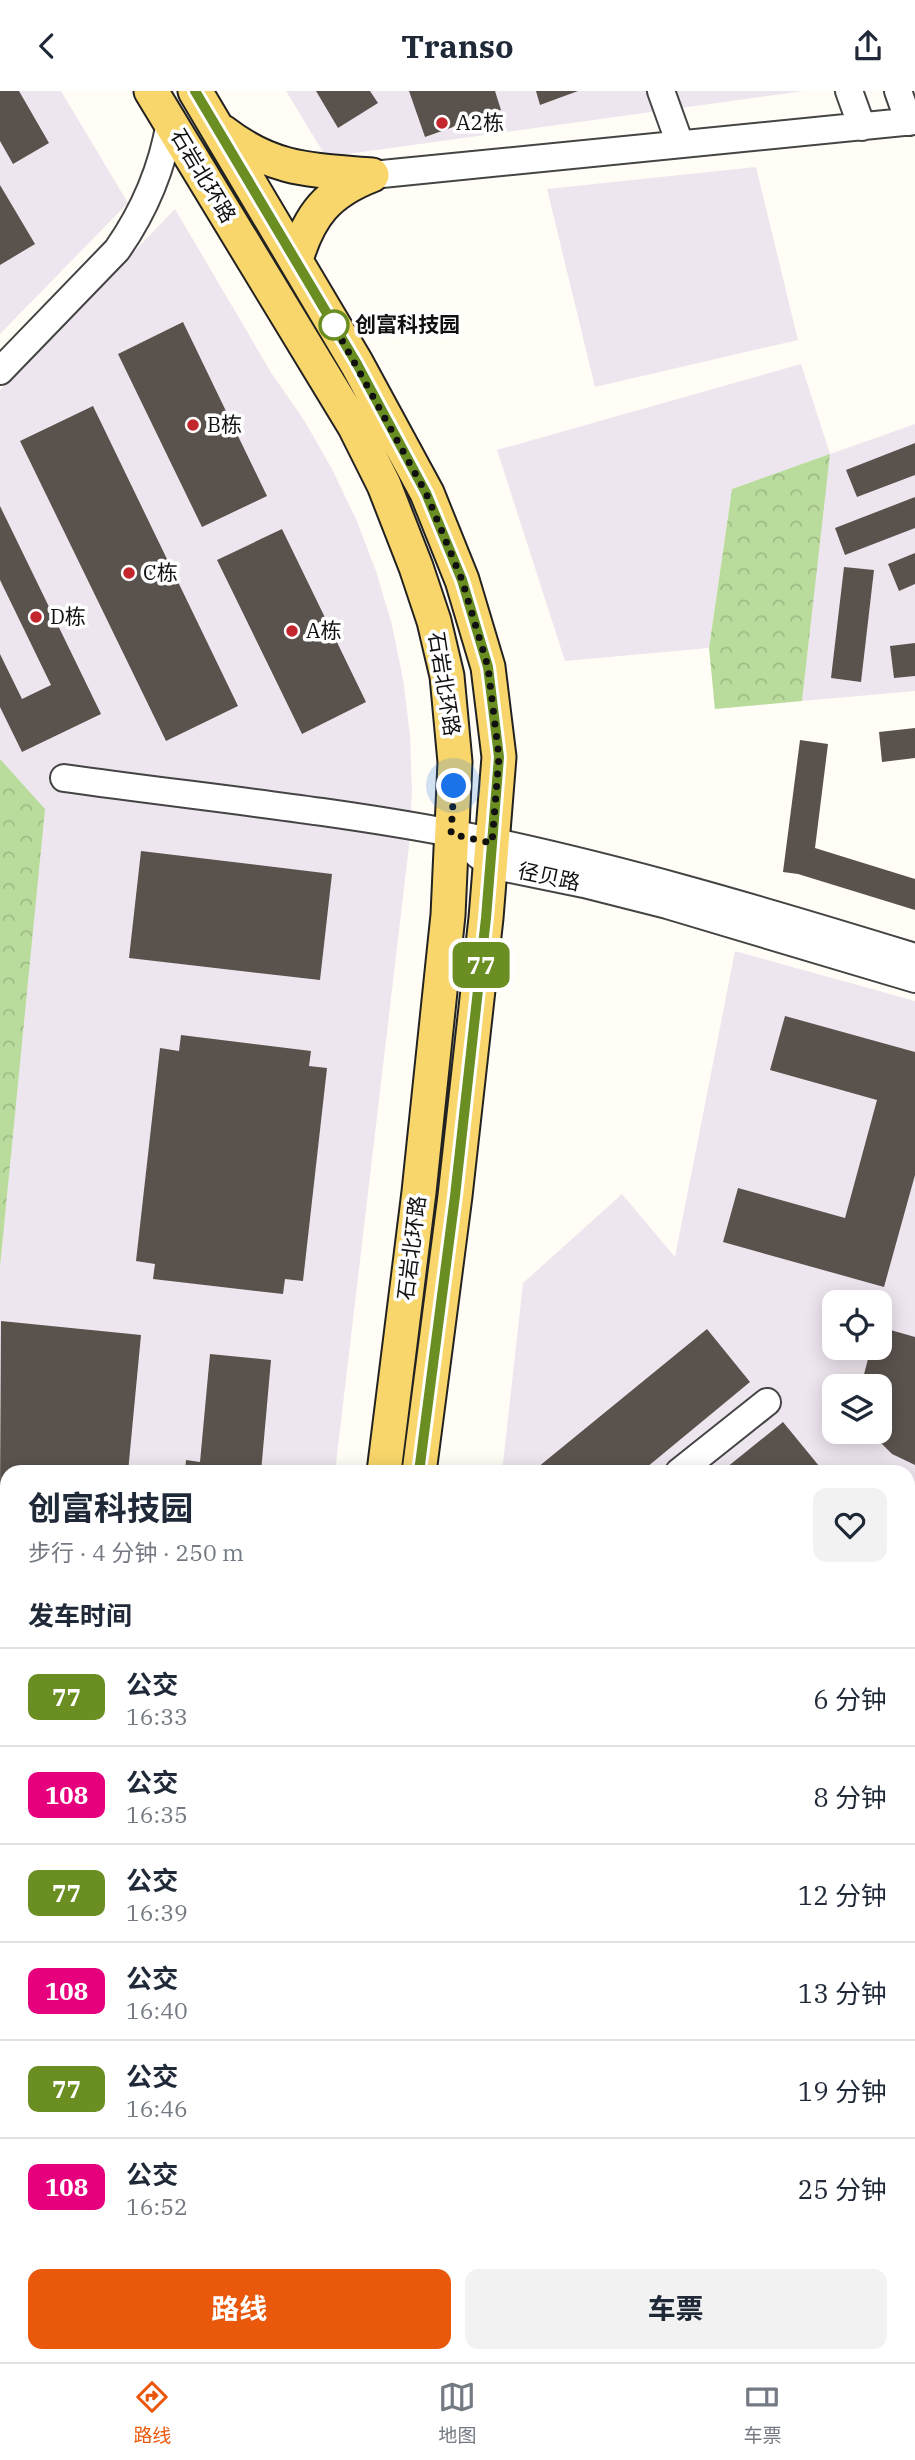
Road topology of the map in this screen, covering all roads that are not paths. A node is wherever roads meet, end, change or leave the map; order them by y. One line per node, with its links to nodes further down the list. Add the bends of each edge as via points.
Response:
1 (152, 91): 6 (main road, 石岩北环路)
2 (195, 91): 8 (main road, 石岩北环路)
3 (661, 91): 10 (street)
4 (849, 91): 9 (street)
5 (898, 91): 7 (street)
6 (170, 122): 13 (street, via 153,188 131,230); 15 (main road, 石岩北环路, via 355,427 384,485 434,621 447,676 455,762)
7 (912, 122): 9 (street)
8 (216, 127): 11 (main road, via 241,146 298,169); 12 (main road, 石岩北环路)
9 (862, 127): 10 (street)
10 (680, 144): 11 (street)
11 (372, 175): 12 (main road, via 330,198 302,237)
12 (296, 260): 16 (main road, 石岩北环路, via 415,471 462,580 488,667 499,757)
13 (0, 371)
14 (64, 778): 15 (street)
15 (451, 834): 16 (street, 径贝路); 20 (main road, 石岩北环路, via 449,915)
16 (491, 854): 17 (street, 径贝路, via 607,868); 18 (street, 径贝路); 21 (main road, 石岩北环路, via 468,1088)
17 (915, 957)
18 (915, 979)
19 (766, 1402): 22 (street)
20 (385, 1465)
21 (420, 1465)
22 (688, 1465)

